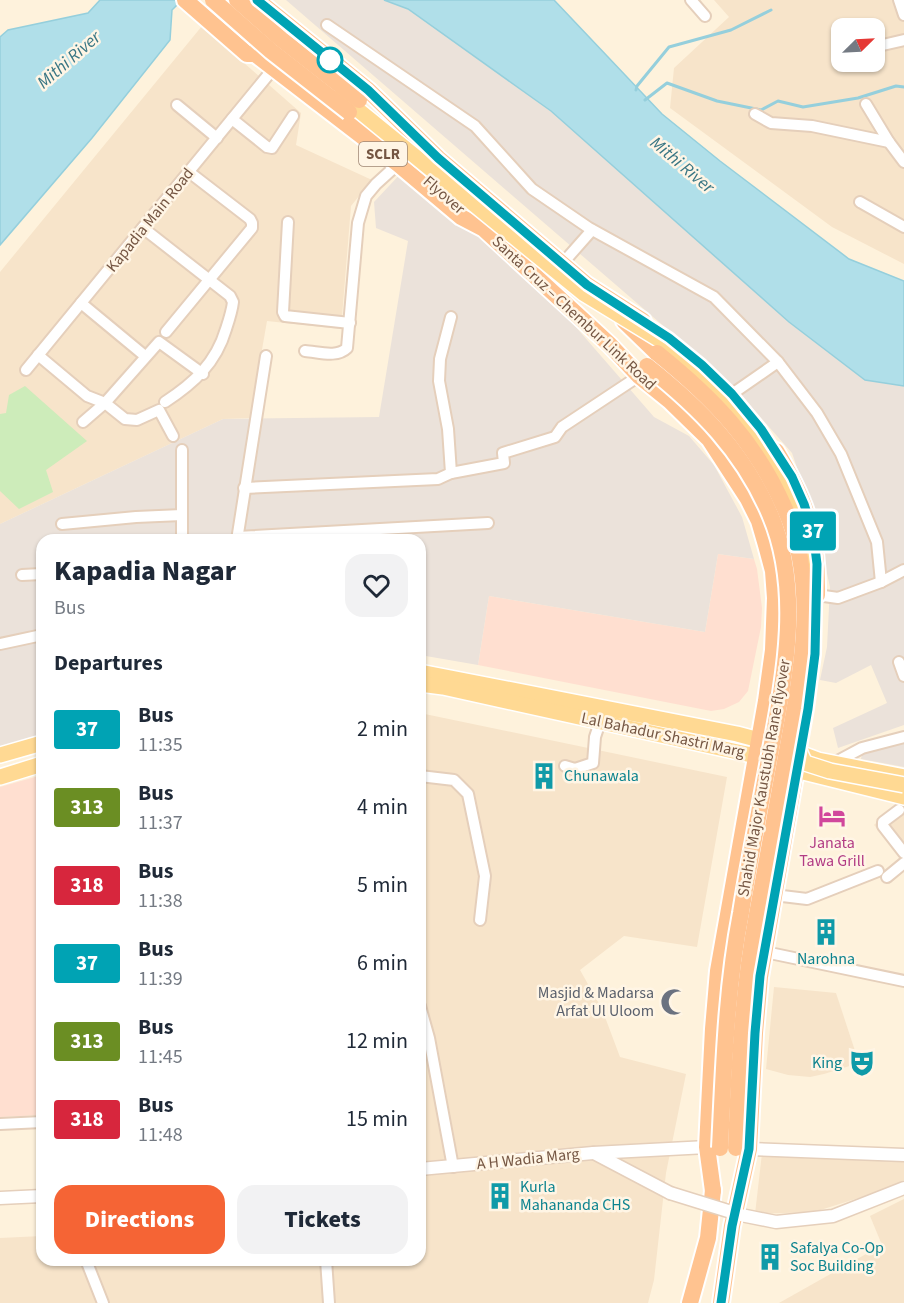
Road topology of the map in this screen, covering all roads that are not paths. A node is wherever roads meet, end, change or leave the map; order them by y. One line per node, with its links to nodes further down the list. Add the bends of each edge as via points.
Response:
1 (225, 0): 69 (main road, bridge, via 584,293 665,343 740,411 771,455 798,506 807,534)
2 (237, 0): 17 (highway, bridge)
3 (257, 0): 9 (highway, Santa Cruz – Chembur Link Road / SCLR)
4 (691, 0): 8 (street)
5 (899, 0): 7 (street)
6 (199, 3): 13 (highway, Santa Cruz – Chembur Link Road / SCLR, via 248,54); 17 (highway, bridge)
7 (904, 15)
8 (705, 16)
9 (282, 21): 13 (highway); 23 (highway, Santa Cruz – Chembur Link Road / SCLR, via 368,90)
10 (327, 25): 32 (street, via 475,126 532,189)
11 (904, 40): 12 (street)
12 (885, 44)
13 (255, 54): 14 (highway, Santa Cruz – Chembur Link Road / SCLR)
14 (273, 69): 20 (street, Kapadia Main Road); 25 (highway, Santa Cruz – Chembur Link Road / SCLR)
15 (866, 104): 22 (street)
16 (177, 105): 21 (street)
17 (354, 106): 23 (highway, Flyover); 31 (highway, Flyover)
18 (755, 114): 22 (street, via 771,123 812,126)
19 (293, 116): 20 (street, via 272,148)
20 (232, 119): 21 (street, Kapadia Main Road)
21 (217, 138): 26 (street, Kapadia Main Road)
22 (889, 142): 24 (street)
23 (438, 158): 33 (highway, Santa Cruz – Chembur Link Road / SCLR)
24 (904, 162)
25 (398, 164): 31 (highway, Santa Cruz – Chembur Link Road / SCLR, via 461,217); 39 (street, via 366,196 358,223)
26 (189, 172): 30 (street, Kapadia Main Road); 34 (street, via 252,223 252,228)
27 (860, 202): 29 (street)
28 (288, 222): 39 (street, via 285,316)
29 (904, 227)
30 (143, 228): 34 (street); 36 (street, Kapadia Main Road)
31 (484, 230): 37 (highway, Santa Cruz – Chembur Link Road / SCLR)
32 (592, 230): 33 (street); 45 (street, via 714,297)
33 (562, 264): 35 (highway, Santa Cruz – Chembur Link Road / SCLR)
34 (208, 281): 40 (street); 48 (street, via 233,302 222,343)
35 (587, 285): 46 (highway, SCLR); 49 (highway, Santa Cruz – Chembur Link Road, via 669,338)
36 (81, 303): 42 (street, Kapadia Main Road); 43 (street)
37 (568, 308): 46 (highway, Shahid Major Kaustubh Rane flyover / SCLR)
38 (451, 317): 55 (street, via 440,359 439,381)
39 (350, 323): 41 (street, via 348,348 343,352)
40 (166, 332)
41 (305, 351)
42 (38, 355): 47 (street, Kapadia Main Road); 51 (street, via 87,396)
43 (145, 356): 48 (street, via 156,343 162,342); 51 (street)
44 (267, 356): 56 (street)
45 (778, 362): 49 (street); 68 (street, via 818,413 841,454 877,542)
46 (648, 365): 55 (street, via 562,427 555,437 503,453 504,463); 64 (highway, Santa Cruz – Chembur Link Road, via 723,458 759,521); 69 (highway, SCLR, bridge, via 689,380 730,420 760,462 786,510); 104 (highway, Shahid Major Kaustubh Rane flyover / SCLR, bridge, via 700,412 734,450 771,516 786,569 788,624 784,677 731,973 725,1031)
47 (26, 370)
48 (202, 374): 50 (street)
49 (732, 394): 63 (highway, Santa Cruz – Chembur Link Road, via 792,477)
50 (165, 402)
51 (105, 403): 52 (street); 53 (street, via 131,420 159,411)
52 (83, 422)
53 (173, 436)
54 (182, 450): 57 (street)
55 (451, 473): 56 (street, via 438,480)
56 (244, 488): 61 (street)
57 (182, 515): 59 (street); 60 (street)
58 (488, 523): 62 (street)
59 (62, 524)
60 (182, 534)
61 (238, 534)
62 (304, 534)
63 (814, 538): 64 (highway); 69 (highway, Santa Cruz – Chembur Link Road, via 817,564)
64 (767, 548): 81 (highway, Santa Cruz – Chembur Link Road, via 773,572 775,623)
65 (904, 570): 68 (street)
66 (22, 574): 67 (street)
67 (36, 574)
68 (881, 582): 69 (street, via 838,598)
69 (810, 596): 92 (main road, bridge, via 812,640 796,738 798,749 805,763); 104 (highway, Shahid Major Kaustubh Rane flyover / SCLR, bridge, via 795,707 747,975)
70 (36, 636): 71 (street)
71 (0, 644)
72 (899, 662): 74 (street)
73 (426, 673): 76 (main road, Lal Bahadur Shastri Marg)
74 (904, 676)
75 (426, 685): 76 (main road, Lal Bahadur Shastri Marg)
76 (582, 710): 77 (main road, Lal Bahadur Shastri Marg); 78 (main road, Lal Bahadur Shastri Marg)
77 (600, 722): 82 (main road, Lal Bahadur Shastri Marg); 87 (street, via 593,763 575,769)
78 (737, 734): 81 (main road, Lal Bahadur Shastri Marg); 82 (main road)
79 (904, 737): 85 (street, via 862,748)
80 (36, 745): 84 (main road)
81 (758, 747): 82 (main road, Lal Bahadur Shastri Marg); 83 (main road, Lal Bahadur Shastri Marg); 88 (main road, Lal Bahadur Shastri Marg); 96 (highway, Santa Cruz – Chembur Link Road)
82 (734, 751)
83 (799, 753): 85 (main road, Lal Bahadur Shastri Marg); 88 (highway)
84 (0, 755)
85 (834, 763): 91 (main road, Lal Bahadur Shastri Marg)
86 (36, 766): 89 (main road)
87 (565, 766)
88 (795, 770): 93 (main road, Lal Bahadur Shastri Marg, via 872,790); 97 (highway)
89 (0, 777)
90 (426, 777): 98 (street, via 454,780 468,794 485,876)
91 (904, 777)
92 (904, 786)
93 (902, 808): 94 (street, via 883,826)
94 (904, 853)
95 (904, 863): 97 (street, via 883,874 807,899)
96 (731, 895): 97 (highway); 104 (highway, Santa Cruz – Chembur Link Road, via 714,1018)
97 (773, 900): 99 (highway)
98 (480, 920)
99 (765, 952): 100 (street); 104 (highway, via 755,1033)
100 (904, 981)
101 (426, 1027): 107 (street)
102 (36, 1122): 103 (street)
103 (0, 1124)
104 (728, 1148): 105 (street); 106 (street); 114 (highway, Shahid Major Kaustubh Rane flyover / SCLR, via 713,1191 708,1238); 117 (highway, Shahid Major Kaustubh Rane flyover / SCLR, via 738,1194)
105 (593, 1153): 107 (street, A H Wadia Marg); 109 (street, A H Wadia Marg, bridge, via 670,1193 776,1222 833,1216)
106 (904, 1155)
107 (453, 1167): 108 (street, A H Wadia Marg)
108 (426, 1169)
109 (904, 1188)
110 (36, 1196): 111 (street)
111 (0, 1198)
112 (88, 1266): 115 (street)
113 (326, 1266): 116 (street)
114 (689, 1302)
115 (103, 1303)
116 (329, 1303)
117 (721, 1303)

